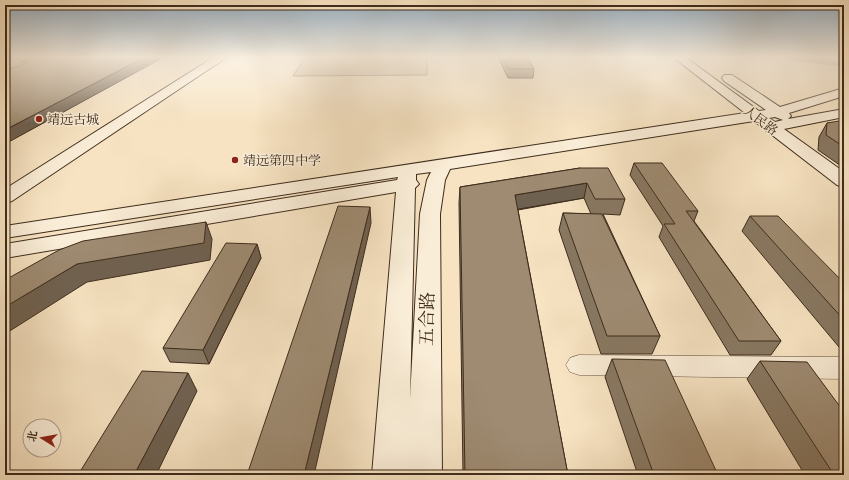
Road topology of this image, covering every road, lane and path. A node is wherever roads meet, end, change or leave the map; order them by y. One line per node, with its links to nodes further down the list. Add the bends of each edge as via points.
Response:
1 (176, 79): 13 (main road)
2 (187, 79): 14 (main road)
3 (711, 79): 7 (main road, 人民路)
4 (727, 79): 7 (main road, 人民路)
5 (844, 92): 7 (main road)
6 (844, 114): 8 (main road)
7 (768, 118): 8 (main road); 9 (main road); 12 (main road, 人民路)
8 (793, 122): 10 (main road, 人民路, via 804,145)
9 (439, 172): 11 (main road); 20 (main road, 五合路, via 430,214)
10 (844, 174)
11 (407, 178): 15 (main road); 16 (main road); 19 (main road, 五合路)
12 (844, 182)
13 (5, 187)
14 (5, 196)
15 (5, 232)
16 (5, 251)
17 (579, 365): 18 (street)
18 (844, 368)
19 (390, 475)
20 (424, 475)

